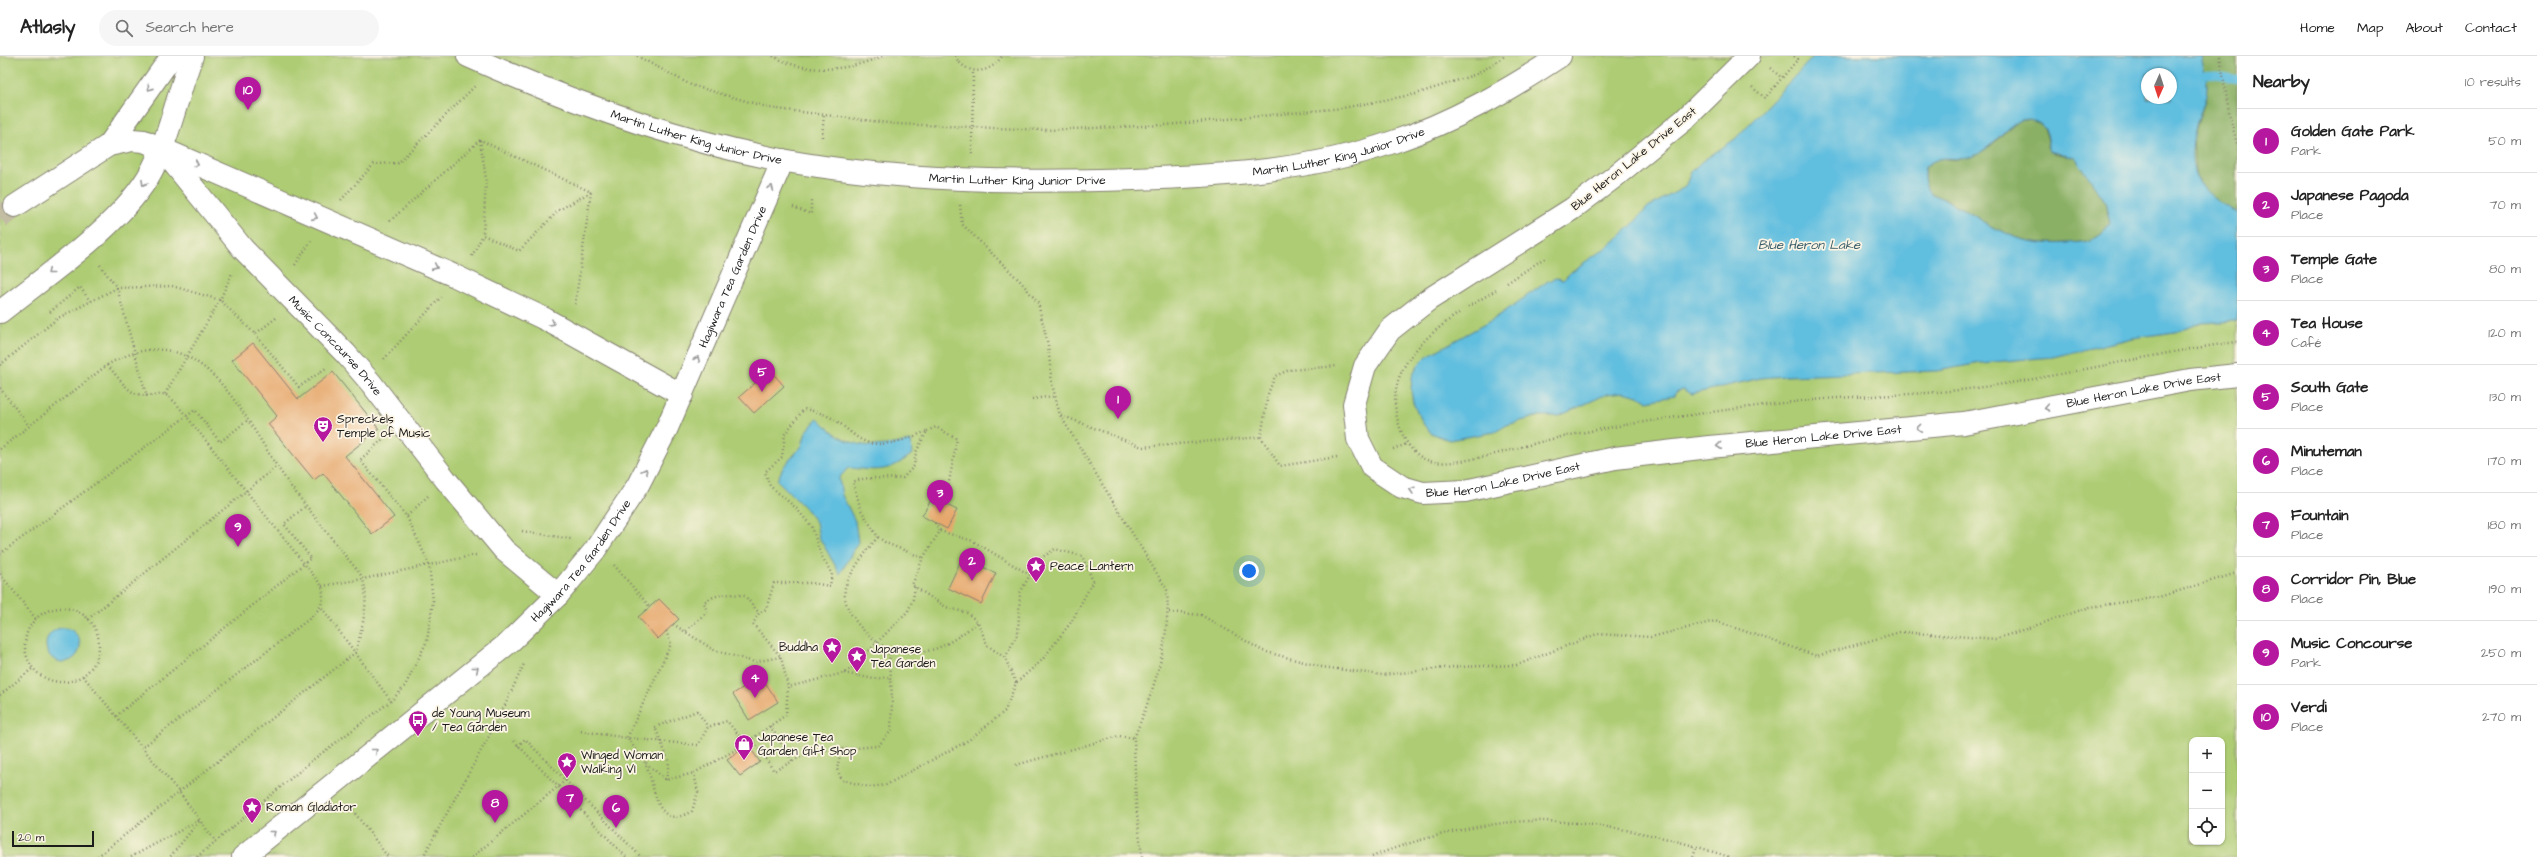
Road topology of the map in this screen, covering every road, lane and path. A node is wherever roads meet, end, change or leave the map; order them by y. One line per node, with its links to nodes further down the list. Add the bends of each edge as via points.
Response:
1 (172, 56): 27 (street, one-way to 27)
2 (192, 56): 28 (street)
3 (468, 56): 16 (street, Martin Luther King Junior Drive)
4 (637, 56): 22 (path, via 691,85 770,108)
5 (773, 56): 6 (path, via 805,67 840,68 865,63)
6 (882, 56)
7 (954, 56): 17 (path, via 961,65)
8 (1002, 56): 17 (path, via 996,65 987,70)
9 (1505, 56): 23 (path, via 1477,74 1416,94 1343,108 1166,125 1046,130)
10 (1560, 56): 30 (street, Martin Luther King Junior Drive, via 1494,97 1427,129 1358,153 1275,169 1166,178 1009,180 876,172)
11 (1794, 56): 18 (path, via 1798,60)
12 (2220, 56): 26 (path)
13 (1772, 61): 15 (path)
14 (1756, 63): 15 (path); 62 (street, Blue Heron Lake Drive East, one-way to 14, via 2190,380 1964,423 1622,457 1465,491 1423,493 1402,487 1372,467 1358,439 1354,423 1354,404 1365,366 1390,330 1428,300 1572,209)
15 (1768, 66): 18 (path)
16 (494, 68): 30 (street, Martin Luther King Junior Drive, via 555,93 648,125 728,148); 36 (path, via 398,163 374,164)
17 (973, 70): 23 (path)
18 (1782, 78): 20 (path, via 1765,98)
19 (1755, 80): 20 (path)
20 (1750, 85): 21 (path)
21 (1746, 89)
22 (824, 115): 23 (path, via 896,124); 24 (path)
23 (972, 128): 29 (path)
24 (822, 137)
25 (480, 140): 31 (path); 37 (path); 38 (path, via 486,179)
26 (2237, 144)
27 (109, 145): 28 (street, via 132,140 144,141); 34 (street)
28 (161, 148): 36 (street, one-way to 36); 46 (street, Music Concourse Drive, via 243,249); 50 (street, one-way to 50, via 140,191 124,209)
29 (972, 154)
30 (783, 160): 66 (street, Hagiwara Tea Garden Drive, one-way to 30)
31 (591, 192): 38 (path, via 559,210 519,251); 53 (path, via 574,313)
32 (811, 200): 35 (path, via 811,214)
33 (960, 205): 67 (path, via 962,224 1021,282 1038,303 1048,345)
34 (15, 206)
35 (793, 207)
36 (323, 221): 46 (path); 53 (street, one-way to 53, via 455,276)
37 (388, 224)
38 (483, 235): 41 (path)
39 (1549, 256): 42 (path)
40 (95, 259): 43 (path)
41 (471, 259)
42 (1503, 285)
43 (117, 288): 47 (path, via 172,286); 48 (path); 56 (path)
44 (1498, 288): 49 (path)
45 (446, 292): 63 (path, via 378,366)
46 (288, 296): 54 (path); 57 (street, Music Concourse Drive)
47 (220, 300): 54 (path); 58 (path)
48 (90, 301): 51 (path, via 80,287); 59 (path, via 58,318)
49 (1466, 308)
50 (0, 312)
51 (50, 312)
52 (1460, 312): 77 (path, via 1425,340 1399,374 1395,388 1395,407)
53 (545, 319): 66 (street, one-way to 66)
54 (255, 334): 57 (path, via 299,387)
55 (2237, 342): 77 (path, via 2172,351 1983,387 1792,402 1641,423 1568,435 1452,462 1433,462 1425,459)
56 (134, 351): 58 (path, via 162,349); 60 (path); 68 (path)
57 (346, 354): 63 (street, Music Concourse Drive)
58 (187, 356): 65 (path); 72 (path, via 204,366 218,379)
59 (0, 365)
60 (107, 365): 68 (path, via 134,395); 74 (path)
61 (1339, 366): 76 (path, via 1289,370 1275,376 1268,394)
62 (2237, 376)
63 (371, 383): 73 (street, Music Concourse Drive)
64 (0, 388): 74 (path)
65 (165, 394): 68 (path); 71 (path)
66 (682, 395): 102 (street, Hagiwara Tea Garden Drive, one-way to 66, via 595,550 626,505)
67 (1054, 396): 69 (path); 70 (path)
68 (147, 397)
69 (1032, 399)
70 (1060, 415): 76 (path, via 1142,447); 105 (path, via 1167,590)
71 (187, 416): 72 (path, via 195,410 220,442); 82 (path); 91 (path)
72 (248, 420): 81 (path)
73 (402, 423): 86 (street, Music Concourse Drive); 94 (path, via 360,460 407,516)
74 (29, 426): 78 (path)
75 (927, 432): 83 (path, via 936,427 957,439); 88 (path, via 916,452 914,466 903,478 862,478 852,482 861,510); 106 (path, via 902,440 870,443 855,436 838,422 804,408 785,434 782,457 765,472 770,486 796,508 812,527 820,553 832,574 830,586 811,583 774,584 766,609)
76 (1261, 437): 80 (path, via 1280,466)
77 (1407, 444): 79 (path)
78 (0, 449)
79 (1388, 451)
80 (1337, 457)
81 (276, 468): 82 (path); 84 (path)
82 (246, 492): 93 (path); 107 (path)
83 (945, 504)
84 (306, 506): 93 (path, via 284,524 311,558); 99 (path)
85 (935, 523): 87 (path)
86 (484, 526): 89 (path); 90 (street, Music Concourse Drive)
87 (940, 531): 92 (path); 98 (path, via 973,541)
88 (878, 537): 92 (path, via 886,543); 113 (path, via 848,580 845,599 854,621)
89 (574, 539)
90 (504, 550): 94 (path); 102 (street, Music Concourse Drive)
91 (0, 554)
92 (923, 558): 101 (path, via 912,585)
93 (304, 563): 100 (path); 126 (path)
94 (429, 564): 99 (path); 125 (path, via 433,601 427,641 405,686)
95 (612, 564): 103 (path)
96 (2237, 573): 105 (path, via 2159,597 2090,606 1996,639 1900,632 1817,656 1715,621 1651,637 1597,634 1517,665 1454,667 1382,675 1322,667 1263,651 1201,616)
97 (0, 574): 108 (path)
98 (1030, 575): 116 (path, via 1020,593 1018,633); 122 (path, via 1038,560 1055,549 1082,556 1093,581 1072,621 1042,660)
99 (363, 579): 100 (path); 114 (path, via 364,611)
100 (322, 586): 104 (path)
101 (915, 586): 109 (path, via 946,607 966,613); 119 (path, bridge, via 908,611)
102 (558, 595): 145 (street, Hagiwara Tea Garden Drive, one-way to 102, via 512,640)
103 (650, 607)
104 (322, 608): 114 (path); 137 (path)
105 (1168, 612): 131 (path, via 1159,664 1148,704)
106 (759, 613): 112 (path, via 745,596 726,593 714,595 704,602 707,612); 115 (path, via 753,624)
107 (88, 619): 108 (path, via 79,613 56,609); 120 (path, via 98,637 99,648 96,659)
108 (36, 620): 118 (path, via 30,628 26,644 28,659)
109 (978, 622): 113 (path, via 946,645 920,652); 116 (path, via 987,645)
110 (673, 624): 112 (path)
111 (666, 631): 130 (path, via 671,644)
112 (686, 631): 115 (path, via 714,650 754,662)
113 (889, 649): 121 (path)
114 (356, 652): 125 (path); 147 (path)
115 (781, 657): 123 (path)
116 (1004, 658): 122 (path)
117 (526, 661): 157 (path, via 500,716)
118 (33, 668): 120 (path, via 41,676 62,682); 124 (path)
119 (844, 673): 121 (path, via 874,679); 123 (path)
120 (83, 676): 126 (path)
121 (890, 677): 138 (path, via 891,731 878,746 856,746)
122 (1016, 683): 138 (path, via 1005,711 969,740 886,785 869,787 842,780 837,769)
123 (788, 687): 127 (path, via 786,715)
124 (0, 695)
125 (390, 701): 149 (path, via 314,759)
126 (116, 716): 137 (path)
127 (770, 726): 132 (path); 139 (path)
128 (708, 727): 134 (path, via 698,745); 134 (path, via 697,710 655,727); 135 (path, via 727,721)
129 (582, 731): 130 (path)
130 (627, 738): 134 (path); 140 (path)
131 (1134, 738): 141 (path, via 1120,736); 161 (path, via 1136,805)
132 (752, 739): 135 (path); 139 (path, via 774,771)
133 (514, 741): 136 (path)
134 (662, 743): 144 (path, via 669,762)
135 (746, 744): 142 (path)
136 (518, 746): 143 (path, via 525,739); 146 (path)
137 (143, 748): 147 (path)
138 (841, 750): 139 (path, via 810,752)
139 (793, 762)
140 (646, 763): 142 (path, via 656,800 662,811 673,816 683,816 692,811 698,792); 144 (path)
141 (1016, 765)
142 (694, 773): 144 (path)
143 (566, 780): 146 (path); 160 (path)
144 (666, 780)
145 (333, 784): 155 (street, Hagiwara Tea Garden Drive, one-way to 145); 156 (path)
146 (558, 787): 158 (path); 159 (path)
147 (179, 792): 148 (path); 151 (path)
148 (200, 820): 149 (path); 152 (path); 153 (path)
149 (216, 842): 154 (path)
150 (1697, 846): 162 (path, via 1610,828 1543,821 1476,827 1390,849); 163 (path); 164 (path)
151 (97, 857)
152 (131, 857)
153 (170, 857)
154 (197, 857)
155 (243, 857)
156 (388, 857)
157 (423, 857)
158 (472, 857)
159 (626, 857)
160 (641, 857)
161 (1142, 857)
162 (1372, 857)
163 (1693, 857)
164 (1729, 857)

